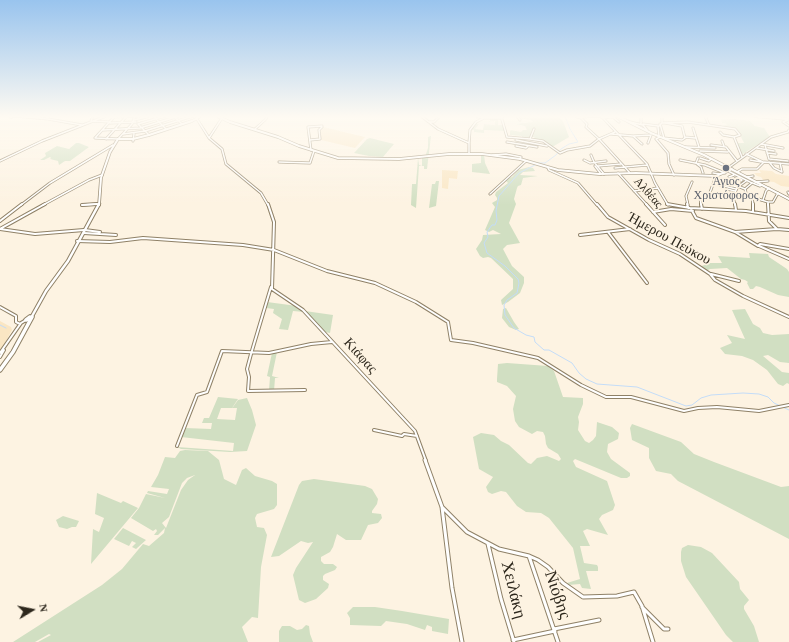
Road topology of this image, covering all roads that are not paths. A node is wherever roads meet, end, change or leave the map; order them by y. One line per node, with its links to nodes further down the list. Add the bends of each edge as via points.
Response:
1 (765, 145): 29 (street)
2 (32, 146): 46 (street)
3 (111, 146): 109 (street, via 50,183)
4 (113, 146): 76 (main road)
5 (114, 146): 76 (main road)
6 (218, 146): 123 (street, via 222,149 226,164 266,199 274,222)
7 (300, 146): 30 (main road)
8 (311, 146): 30 (street)
9 (469, 146): 35 (street)
10 (516, 146): 11 (street, via 526,148)
11 (527, 146)
12 (533, 146): 22 (street)
13 (548, 146): 14 (street, via 558,152)
14 (589, 146)
15 (605, 146): 57 (street)
16 (630, 146): 60 (street)
17 (662, 146): 75 (street, via 668,153)
18 (683, 146): 38 (main road)
19 (724, 146): 33 (street)
20 (738, 146): 40 (street)
21 (771, 146): 28 (street)
22 (537, 147)
23 (686, 147): 24 (street); 32 (main road)
24 (699, 148): 25 (street); 32 (street)
25 (709, 148): 26 (street)
26 (715, 148)
27 (756, 148): 29 (street); 36 (street)
28 (783, 148)
29 (766, 150): 31 (street); 34 (street)
30 (312, 151): 35 (main road, via 338,158 392,159); 52 (street, via 310,164)
31 (774, 151)
32 (699, 152): 33 (street); 66 (main road)
33 (729, 152): 50 (street)
34 (767, 152): 37 (street); 42 (street)
35 (469, 153): 47 (main road)
36 (746, 154): 40 (street); 54 (street)
37 (776, 154)
38 (704, 155): 41 (street); 49 (main road)
39 (591, 156): 53 (street)
40 (742, 157): 50 (street)
41 (699, 158): 49 (street); 58 (street)
42 (769, 159): 51 (street); 55 (street)
43 (584, 160): 53 (street)
44 (680, 160): 58 (street)
45 (750, 160): 54 (street)
46 (0, 161)
47 (526, 161): 64 (main road); 94 (street)
48 (606, 161): 53 (street)
49 (709, 161): 66 (main road)
50 (737, 161): 66 (street)
51 (788, 161)
52 (279, 162)
53 (594, 162): 62 (street)
54 (762, 162): 55 (street); 71 (street, via 757,169 743,169)
55 (770, 162): 56 (street); 56 (street, via 774,168 782,172)
56 (780, 163): 59 (street)
57 (621, 164): 62 (street); 63 (street)
58 (697, 164): 66 (street); 67 (street)
59 (789, 164)
60 (648, 165): 63 (street); 73 (street)
61 (595, 166): 72 (street)
62 (598, 166): 72 (street)
63 (625, 167): 65 (street); 69 (street)
64 (548, 168): 72 (main road); 113 (street, Ήμερου Πεύκου, via 577,182 605,214)
65 (615, 168)
66 (729, 169): 71 (main road); 74 (main road)
67 (703, 172)
68 (618, 173): 69 (main road); 72 (main road); 92 (street, Αλθέας)
69 (630, 173): 73 (main road)
70 (713, 173): 74 (street)
71 (737, 173): 79 (street); 80 (street); 81 (main road)
72 (602, 174)
73 (652, 174): 75 (main road); 88 (street)
74 (722, 174): 77 (main road)
75 (674, 175): 77 (main road)
76 (100, 176): 99 (main road); 112 (street); 115 (main road, via 99,205)
77 (716, 176): 102 (street, via 708,198 700,198)
78 (753, 176): 81 (street)
79 (729, 177)
80 (740, 178): 81 (street); 82 (street); 87 (street, via 730,182)
81 (746, 179): 85 (main road); 87 (street)
82 (741, 181)
83 (768, 181): 85 (street)
84 (692, 182): 101 (street, via 686,196)
85 (756, 182): 89 (main road); 91 (street); 95 (main road)
86 (721, 184): 87 (street)
87 (737, 186): 90 (street); 91 (street); 103 (street, via 733,197)
88 (658, 188): 92 (street); 101 (street, via 668,205)
89 (768, 188): 93 (main road); 97 (street)
90 (727, 189)
91 (745, 189): 106 (street, via 746,193 752,196)
92 (634, 191): 104 (street, Αλθέας)
93 (778, 193): 95 (main road); 98 (street, via 773,202)
94 (490, 194)
95 (788, 196)
96 (758, 199): 97 (street)
97 (764, 200): 98 (street)
98 (768, 202): 107 (street)
99 (98, 204): 100 (street); 115 (main road)
100 (82, 205)
101 (689, 208): 102 (street); 105 (street)
102 (702, 209): 103 (street)
103 (736, 210): 106 (street)
104 (652, 212): 105 (street, via 670,209); 110 (street, Αλθέας)
105 (693, 212): 117 (street, via 696,218)
106 (753, 212): 107 (street)
107 (768, 214): 108 (street); 111 (street, via 770,223)
108 (789, 218)
109 (0, 221)
110 (664, 225)
111 (777, 228): 114 (street); 117 (street)
112 (0, 229): 115 (street, via 35,234)
113 (630, 229): 116 (street); 125 (street, Ήμερου Πεύκου, via 680,254)
114 (789, 230)
115 (84, 231): 118 (street); 120 (main road)
116 (608, 232): 119 (street); 127 (street)
117 (735, 232): 121 (street)
118 (116, 235)
119 (580, 236)
120 (77, 241): 123 (street, via 110,242 143,238 243,245); 131 (main road); 131 (main road, via 68,261)
121 (758, 246): 122 (street, via 760,244); 124 (street)
122 (789, 249)
123 (274, 250): 128 (street); 140 (street, via 326,271 375,283 416,302 448,322 450,340 538,358 581,385 606,397 631,397 684,411 698,408 759,411)
124 (789, 259)
125 (710, 274): 126 (street); 130 (street, Ήμερου Πεύκου, via 743,296)
126 (739, 281)
127 (647, 283)
128 (272, 287): 133 (street, Κιάφας, via 303,310); 136 (street)
129 (0, 307): 132 (street, via 16,316 16,322)
130 (789, 317)
131 (29, 319): 132 (street); 138 (main road, via 13,352)
132 (21, 323): 134 (street)
133 (332, 342): 136 (street); 142 (street, Κιάφας)
134 (5, 347): 135 (street); 137 (street)
135 (0, 353)
136 (251, 354): 139 (street, via 247,370 248,391); 143 (street, via 222,351 207,392 197,395)
137 (0, 357)
138 (0, 369)
139 (304, 390)
140 (789, 405)
141 (374, 430): 142 (street, via 402,436)
142 (418, 436): 144 (street, Κιάφας)
143 (177, 446)
144 (442, 507): 145 (street, via 467,532); 152 (street, Κιάφας)
145 (488, 544): 146 (street, via 507,552); 151 (street, Χειλάκη)
146 (530, 556): 147 (street, via 586,598 634,592); 150 (street, Νιόβης)
147 (642, 606): 149 (street, via 664,629); 154 (street)
148 (599, 620): 150 (street)
149 (668, 629)
150 (555, 630): 151 (street); 153 (street, Νιόβης)
151 (513, 641)
152 (462, 642)
153 (558, 642)
154 (653, 642)

